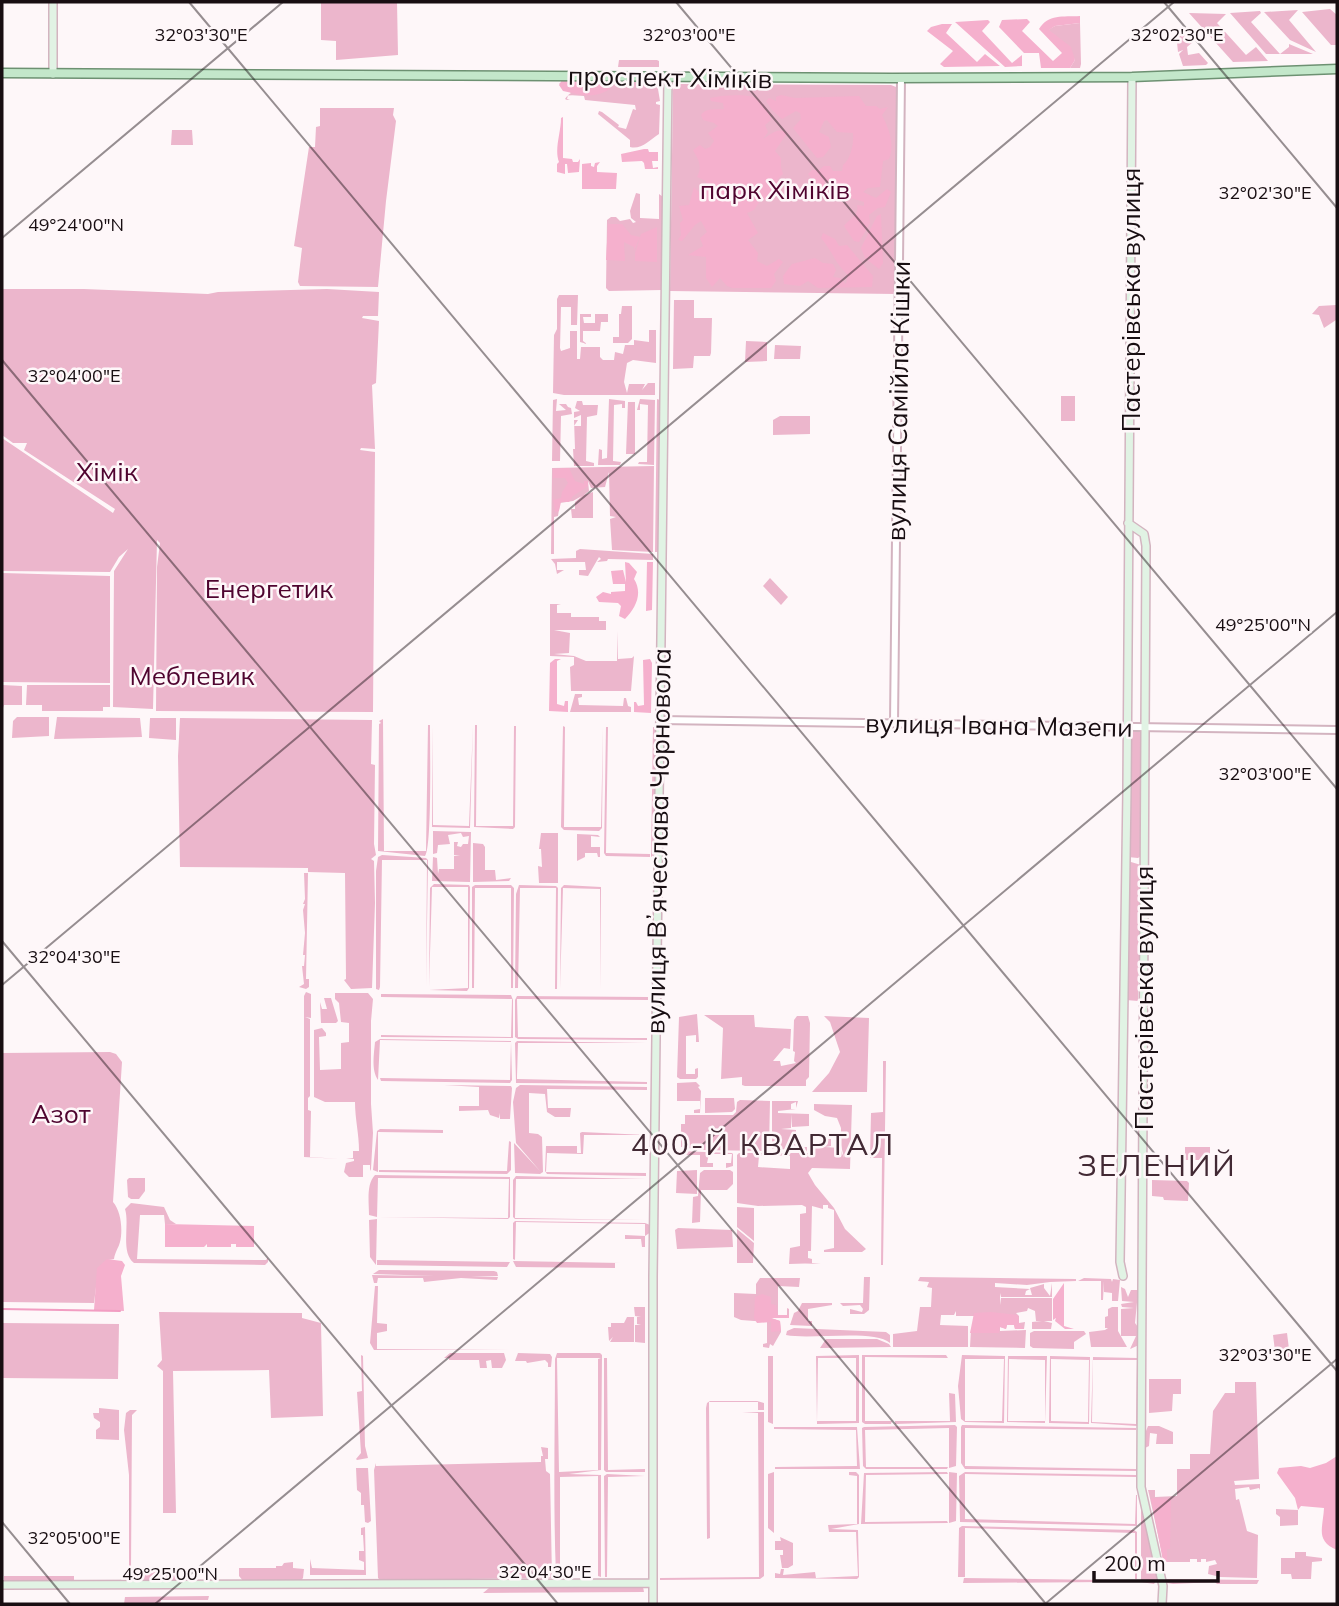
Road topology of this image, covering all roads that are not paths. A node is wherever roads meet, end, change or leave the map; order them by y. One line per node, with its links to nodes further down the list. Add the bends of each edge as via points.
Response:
1 (53, 2): 4 (main road)
2 (1337, 69): 5 (main road, проспект Хіміків)
3 (2, 74): 4 (main road, проспект Хіміків)
4 (53, 74): 6 (main road, проспект Хіміків)
5 (1132, 77): 7 (main road, проспект Хіміків); 8 (main road, Пастерівська вулиця)
6 (668, 78): 7 (main road, проспект Хіміків); 9 (main road, вулиця Вʼячеслава Чорновола)
7 (901, 78): 10 (street, вулиця Самійла Кішки)
8 (1128, 523): 11 (main road, Пастерівська вулиця); 12 (main road, Пастерівська вулиця, via 1144,534 1146,544)
9 (660, 720): 10 (street, вулиця Івана Мазепи); 19 (main road, вулиця Вʼячеслава Чорновола)
10 (894, 723): 11 (street, вулиця Івана Мазепи)
11 (1126, 727): 12 (street, вулиця Івана Мазепи); 14 (main road, Пастерівська вулиця)
12 (1145, 727): 13 (street, вулиця Івана Мазепи); 15 (main road, Пастерівська вулиця)
13 (1337, 730)
14 (1126, 860): 15 (main road); 16 (main road, Пастерівська вулиця)
15 (1143, 860): 17 (main road, Пастерівська вулиця)
16 (1124, 1003): 17 (main road); 18 (main road, Пастерівська вулиця)
17 (1142, 1004): 22 (main road, Пастерівська вулиця, via 1141,1487)
18 (1122, 1276)
19 (653, 1583): 20 (main road); 21 (main road, вулиця Вʼячеслава Чорновола)
20 (2, 1585)
21 (653, 1604)
22 (1163, 1604)

